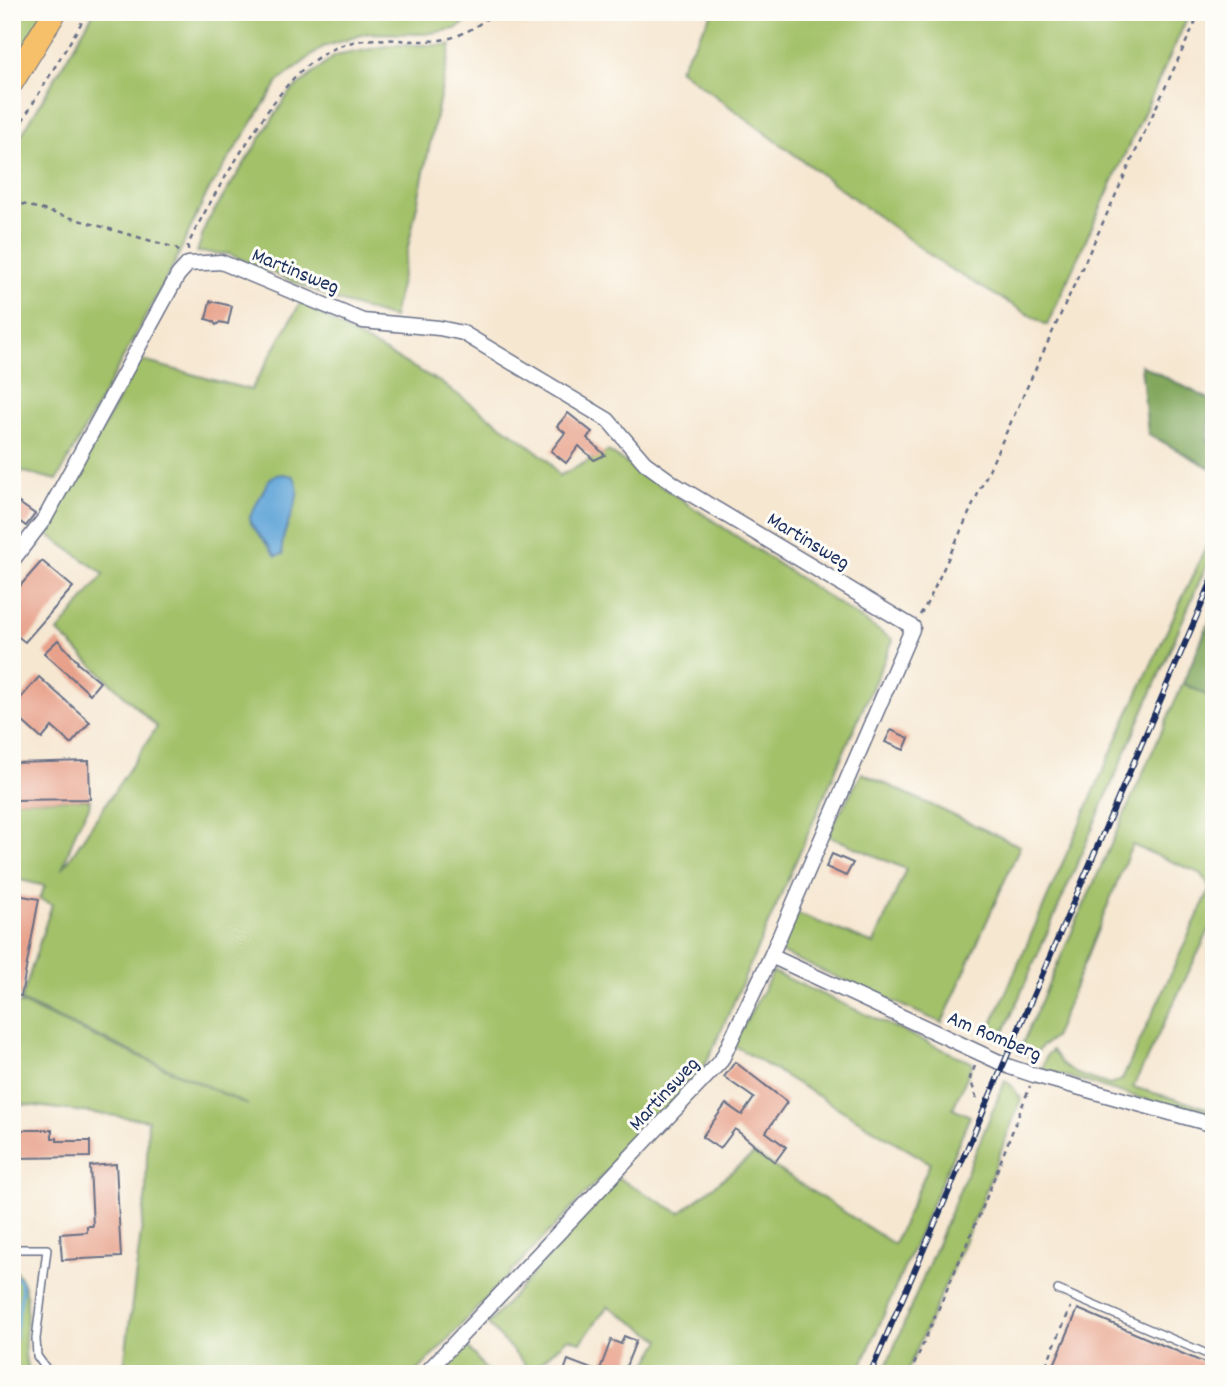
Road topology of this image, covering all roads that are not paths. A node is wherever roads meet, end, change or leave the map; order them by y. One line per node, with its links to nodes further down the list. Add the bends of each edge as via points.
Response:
1 (55, 12): 2 (main road)
2 (12, 82)
3 (12, 561): 4 (street, Martinsweg, via 45,518 188,264 221,262 363,321 463,333 608,420 645,463 674,484 913,627)
4 (771, 956): 5 (street, Am Romberg, via 997,1062); 10 (street, Martinsweg, via 721,1061)
5 (1214, 1125)
6 (13, 1251): 9 (lane, via 47,1249 36,1339 37,1356)
7 (1058, 1290): 8 (lane)
8 (1214, 1357)
9 (50, 1374)
10 (425, 1374)

